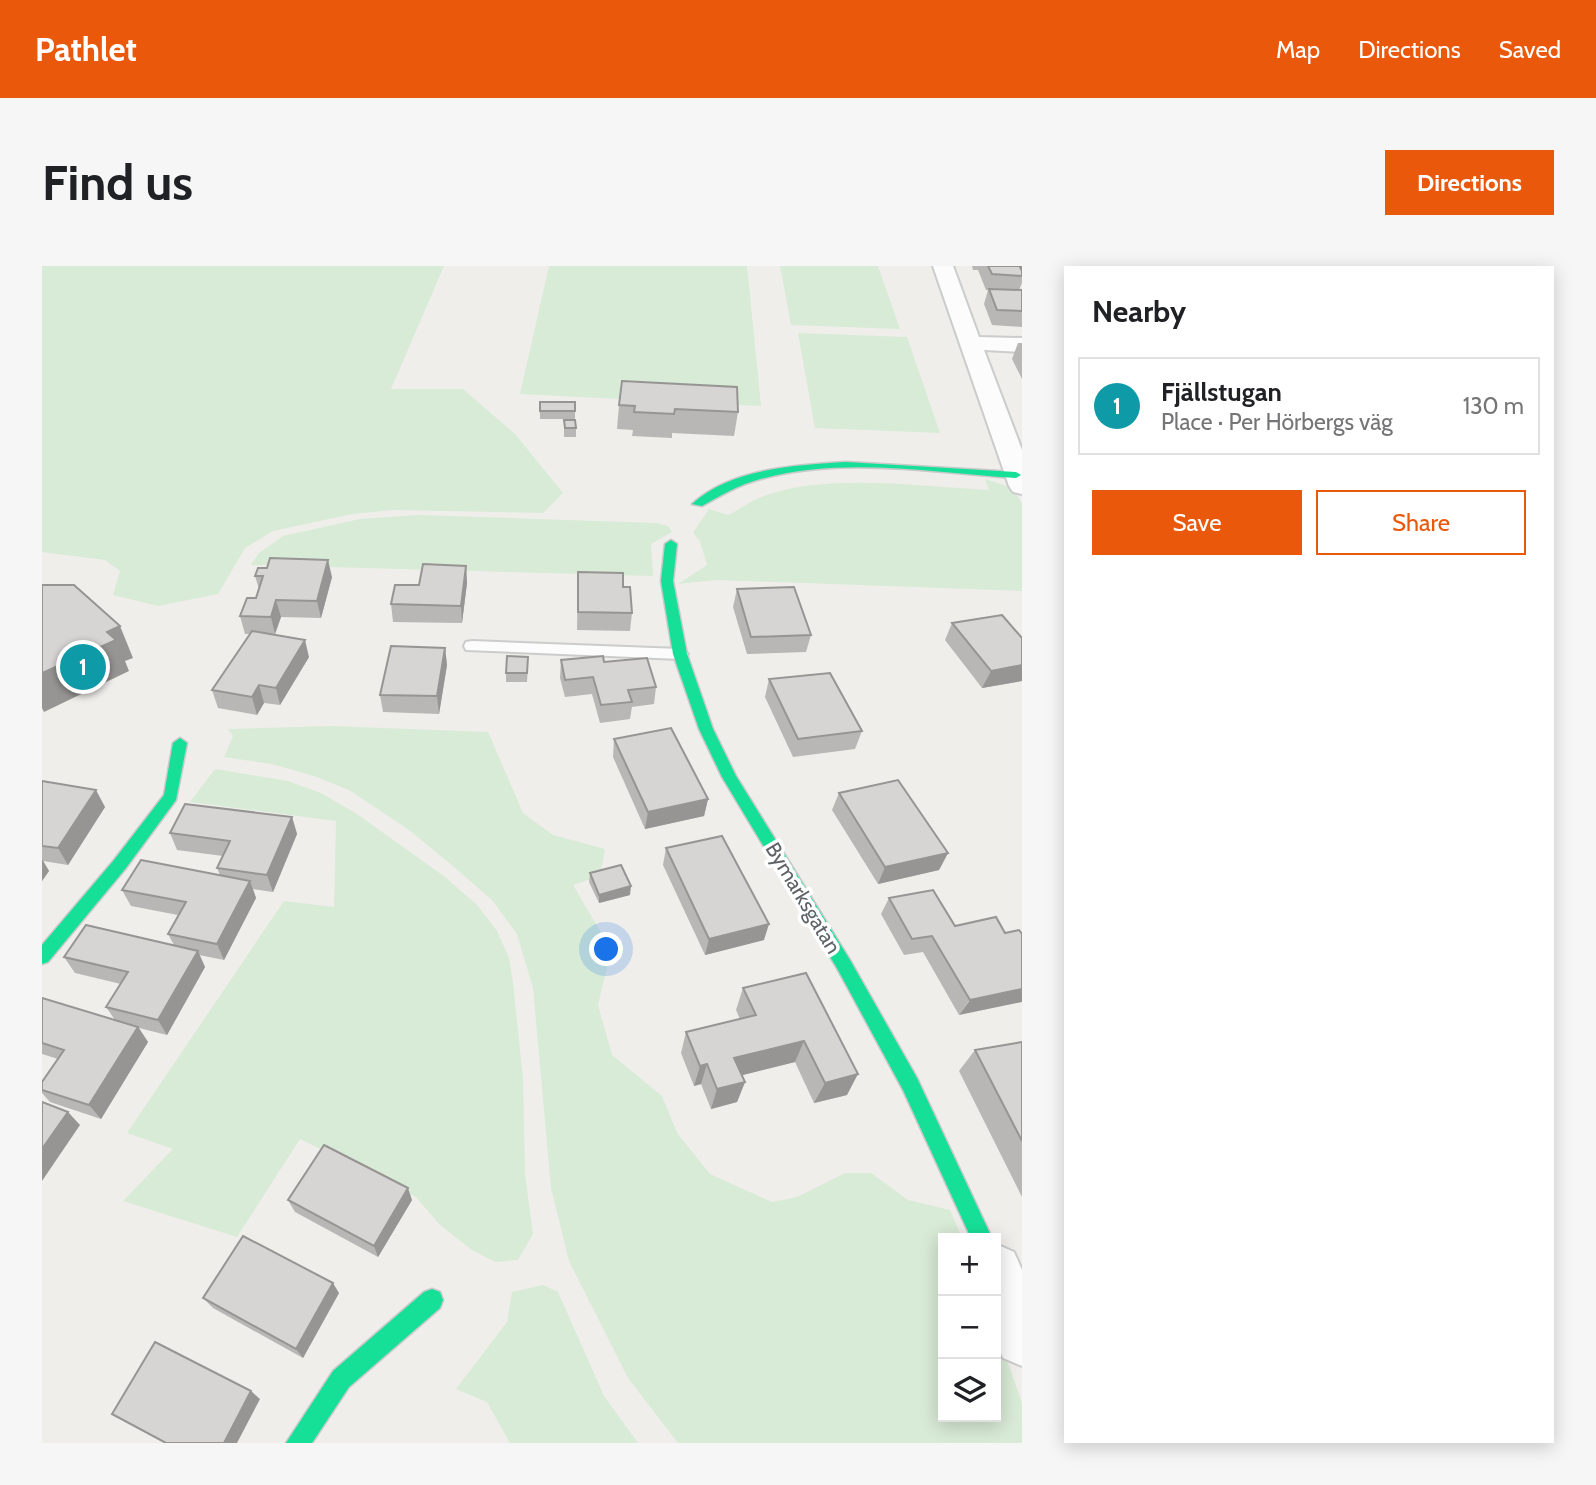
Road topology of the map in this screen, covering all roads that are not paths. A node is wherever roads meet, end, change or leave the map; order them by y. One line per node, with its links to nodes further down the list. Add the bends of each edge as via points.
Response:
1 (943, 266): 2 (street)
2 (973, 343): 3 (street); 4 (street)
3 (1022, 345)
4 (1019, 481): 5 (street, via 817,468 747,480)
5 (698, 504)
6 (671, 544): 8 (street, Bymarksgatan, via 667,581)
7 (472, 646): 8 (lane)
8 (680, 654): 11 (street, Bymarksgatan, via 706,729 729,777 911,1084)
9 (180, 743): 10 (street, via 171,796)
10 (42, 957)
11 (980, 1233)
12 (1001, 1283): 14 (street)
13 (432, 1300): 15 (street, via 341,1379)
14 (1022, 1339)
15 (298, 1443)

